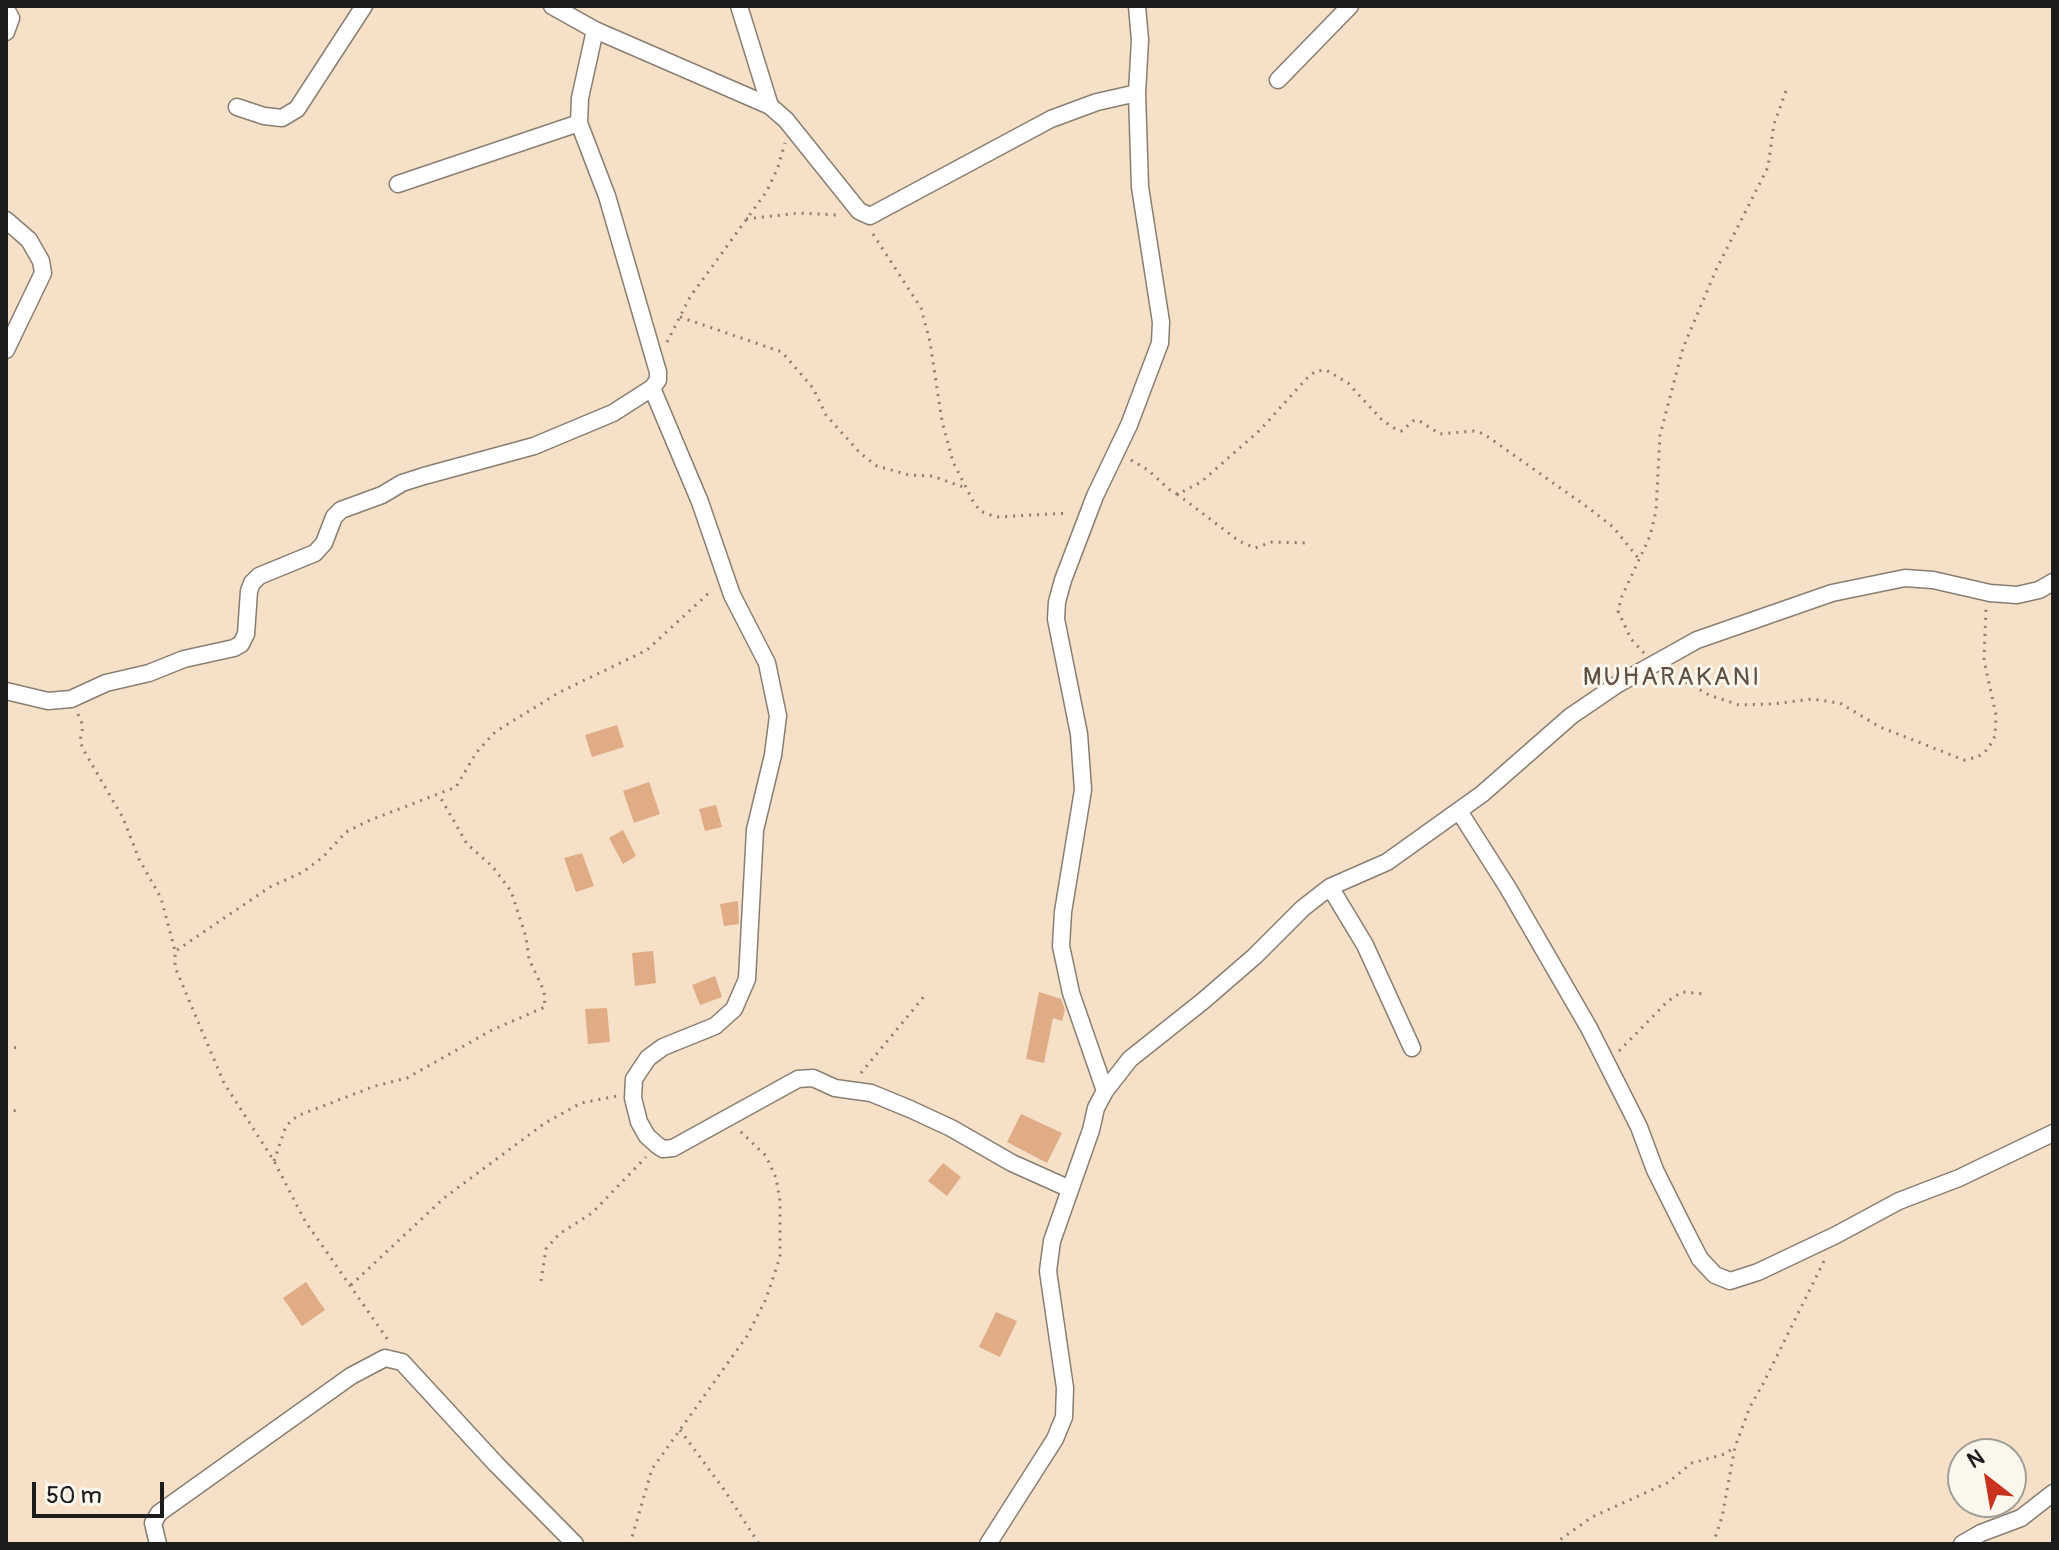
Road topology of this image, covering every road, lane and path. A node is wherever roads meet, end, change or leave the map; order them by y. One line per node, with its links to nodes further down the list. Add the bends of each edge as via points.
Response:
1 (364, 6): 13 (street, via 297,109 282,118)
2 (552, 6): 7 (street)
3 (739, 6): 12 (street)
4 (1137, 6): 11 (street)
5 (1350, 6): 9 (street)
6 (6, 9): 8 (street, via 11,18)
7 (595, 30): 12 (street); 15 (street)
8 (6, 32)
9 (1278, 80)
10 (1786, 91): 28 (path, via 1774,124 1768,167 1683,348 1660,435 1656,511)
11 (1137, 93): 17 (street, via 1051,119); 23 (street, via 1140,187 1160,343)
12 (770, 106): 14 (street)
13 (237, 107)
14 (786, 120): 17 (street); 18 (path, via 778,167)
15 (579, 123): 16 (street); 22 (street, via 607,196)
16 (398, 184)
17 (866, 216): 18 (path, via 799,213); 24 (path, via 921,308 942,421)
18 (744, 219): 20 (path)
19 (6, 220): 21 (street, via 29,240 43,273)
20 (680, 317): 22 (path); 24 (path, via 782,352 813,388 826,415 877,466)
21 (6, 350)
22 (655, 380): 29 (street); 34 (street, via 642,397 613,413 534,446 402,483 348,506 334,517 315,553 252,583 241,644 106,683)
23 (1117, 453): 25 (path); 26 (street)
24 (966, 488): 26 (path, via 980,511 996,517)
25 (1177, 494): 27 (path, via 1255,548 1272,542); 28 (path, via 1201,482 1260,430 1308,377 1326,370 1348,383 1397,430 1418,420 1440,434 1484,434 1613,527)
26 (1089, 512): 46 (street, via 1057,602 1083,790 1061,946 1071,993)
27 (1309, 543)
28 (1639, 560): 32 (path, via 1618,611 1631,639)
29 (726, 576): 35 (path, via 647,650 558,693 495,732 456,787); 47 (street, via 767,663 778,716 755,830 747,979 734,1009 715,1026 648,1058 634,1079)
30 (2053, 582): 31 (street, via 2017,595)
31 (1986, 592): 32 (street, via 1905,578 1832,593 1697,640); 32 (path, via 1984,660 1995,736 1978,757 1964,760 1880,727 1840,703 1812,699 1739,705 1709,695)
32 (1654, 663): 36 (street, via 1571,716)
33 (6, 691): 34 (street, via 48,701)
34 (71, 699): 38 (path, via 83,726 83,749 161,898)
35 (439, 794): 38 (path, via 346,832 303,872 270,887); 53 (path, via 467,844 511,891 545,1007 407,1078 297,1116 286,1126)
36 (1459, 811): 37 (street, via 1387,862); 44 (street)
37 (1330, 887): 43 (street, via 1365,945); 46 (street, via 1130,1059)
38 (175, 951): 53 (path, via 175,967 224,1083)
39 (926, 994): 45 (path)
40 (1705, 994): 44 (path, via 1682,992 1622,1049)
41 (6, 1047): 42 (path)
42 (21, 1048)
43 (1412, 1048)
44 (1604, 1057): 55 (street, via 1669,1200 1700,1259 1715,1275 1730,1281 1758,1272)
45 (845, 1091): 50 (street, via 813,1078 798,1079); 54 (street, via 871,1093 910,1109)
46 (1105, 1091): 54 (street)
47 (633, 1098): 52 (street, via 639,1122); 57 (path, via 581,1103 545,1123 444,1198)
48 (17, 1110): 49 (path)
49 (6, 1113)
50 (729, 1119): 52 (street, via 673,1148); 59 (path, via 766,1156 776,1178 780,1257 747,1336)
51 (2053, 1133): 55 (street)
52 (657, 1145): 56 (path, via 592,1213 546,1249)
53 (274, 1161): 57 (path, via 305,1221)
54 (1070, 1189): 66 (street, via 1048,1271 1065,1388 1064,1417)
55 (1836, 1235): 60 (path)
56 (541, 1281)
57 (351, 1285): 58 (path)
58 (402, 1362): 62 (street, via 385,1358 361,1370 159,1513 153,1523); 63 (street)
59 (680, 1430): 64 (path, via 652,1469); 65 (path)
60 (1735, 1447): 67 (path, via 1692,1463 1667,1483 1592,1517); 68 (path)
61 (2053, 1493): 69 (street, via 2021,1518)
62 (158, 1544)
63 (575, 1544)
64 (630, 1544)
65 (759, 1544)
66 (988, 1544)
67 (1554, 1544)
68 (1713, 1544)
69 (1962, 1544)

